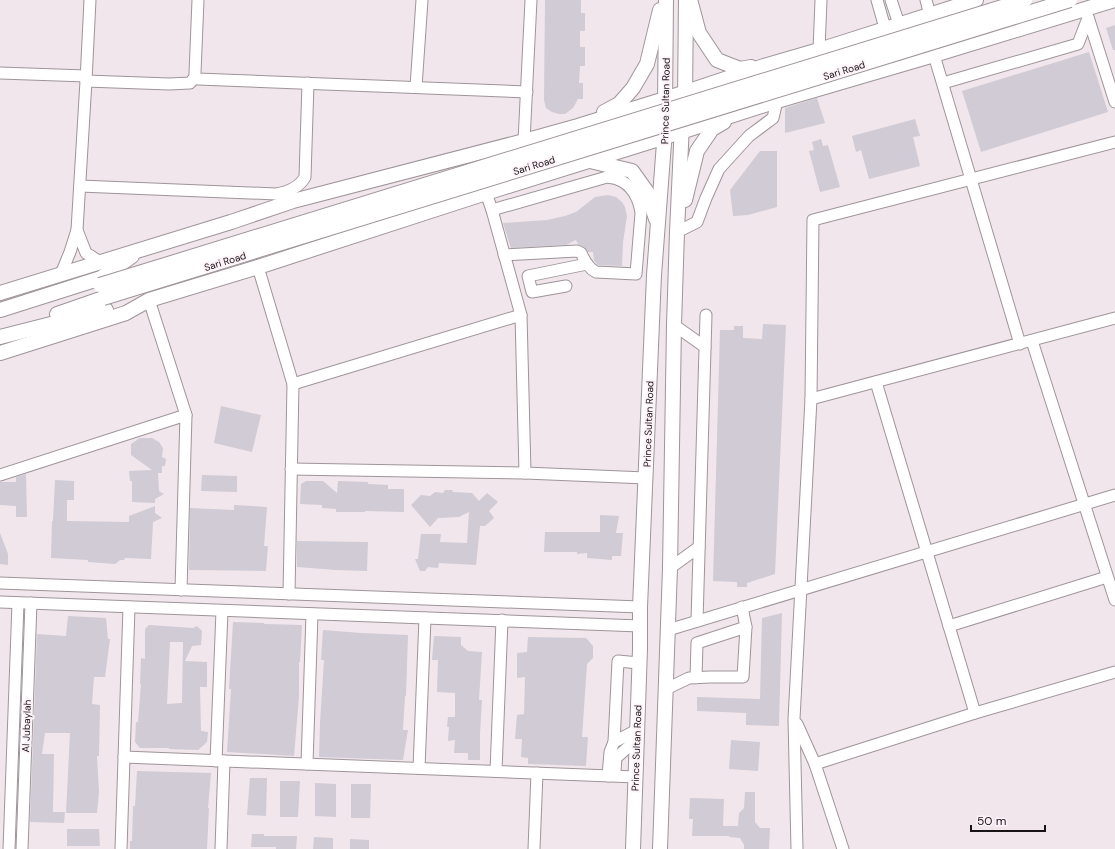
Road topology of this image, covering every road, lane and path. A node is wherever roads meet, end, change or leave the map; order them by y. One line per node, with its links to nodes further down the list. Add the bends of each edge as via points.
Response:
1 (90, 0): 28 (street)
2 (198, 0): 27 (street)
3 (422, 0): 31 (street)
4 (531, 0): 32 (street)
5 (663, 0): 38 (main road, via 647,64 633,88 619,104)
6 (666, 0): 34 (main road, Prince Sultan Road)
7 (686, 0): 33 (main road, Prince Sultan Road)
8 (690, 0): 25 (main road, via 699,33 717,60 740,69)
9 (821, 0): 23 (street)
10 (877, 0): 20 (street)
11 (892, 0): 19 (street)
12 (926, 0): 18 (street)
13 (976, 0): 18 (main road)
14 (1025, 0): 60 (main road, Sari Road, bridge)
15 (1070, 0): 60 (main road, Sari Road, bridge)
16 (1115, 0): 17 (main road, Sari Road)
17 (1087, 14): 21 (street); 22 (street); 24 (main road, Sari Road)
18 (930, 15): 19 (main road)
19 (899, 24): 20 (main road)
20 (885, 28): 23 (main road)
21 (1095, 40): 22 (street); 36 (street)
22 (1078, 44): 30 (street)
23 (819, 50): 25 (main road)
24 (934, 55): 30 (street); 35 (main road, Sari Road)
25 (764, 66): 33 (main road); 35 (main road, via 722,89 719,101 730,108)
26 (0, 73): 28 (street)
27 (195, 77): 28 (street, via 189,84); 29 (street)
28 (86, 79): 45 (street)
29 (308, 83): 31 (street); 45 (street, via 305,177 291,190 276,194)
30 (943, 83): 44 (street)
31 (416, 87): 32 (street)
32 (527, 92): 41 (street)
33 (685, 92): 34 (main road); 39 (main road, Prince Sultan Road)
34 (665, 99): 38 (main road); 40 (main road, Prince Sultan Road)
35 (777, 101): 37 (main road, Sari Road); 50 (street, via 773,118 749,136 719,169 697,222)
36 (1115, 102)
37 (740, 113): 39 (main road, Sari Road); 50 (main road, via 712,129 697,151)
38 (578, 126): 41 (main road); 43 (main road, via 630,119 637,120 641,126 640,134 636,138)
39 (682, 131): 40 (main road, Sari Road); 50 (main road, Prince Sultan Road)
40 (665, 138): 43 (main road, Sari Road); 48 (main road, Prince Sultan Road)
41 (524, 141): 51 (main road, via 293,201)
42 (1115, 142): 44 (street)
43 (590, 160): 46 (main road); 48 (main road, via 632,171 647,192)
44 (971, 179): 70 (street); 75 (street, via 814,220)
45 (80, 186): 49 (street)
46 (486, 193): 47 (street); 55 (main road)
47 (492, 210): 52 (street); 57 (street, via 608,177 617,179 627,184 634,193 641,213)
48 (658, 226): 58 (main road, Prince Sultan Road)
49 (77, 230): 53 (street, via 86,253); 56 (street)
50 (677, 232): 67 (main road, Prince Sultan Road)
51 (144, 248): 53 (main road); 63 (main road, via 101,278)
52 (504, 255): 54 (street, via 577,251); 65 (street)
53 (100, 262): 56 (main road)
54 (587, 264): 57 (street, via 596,272); 59 (street, via 528,276 532,292)
55 (258, 267): 62 (main road); 74 (street)
56 (61, 274): 61 (main road)
57 (636, 274): 58 (street)
58 (654, 275): 80 (main road, Prince Sultan Road)
59 (566, 286)
60 (102, 292): 63 (main road, Sari Road); 68 (main road, Sari Road)
61 (0, 293)
62 (149, 300): 68 (main road); 72 (main road, via 126,313); 76 (street)
63 (0, 311)
64 (706, 314): 71 (street)
65 (521, 315): 74 (street); 78 (street)
66 (1115, 318): 69 (street)
67 (674, 325): 71 (street); 85 (main road, Prince Sultan Road)
68 (0, 335)
69 (1032, 341): 70 (street); 82 (street)
70 (1020, 344): 73 (street)
71 (705, 348): 83 (street)
72 (0, 353)
73 (876, 382): 75 (street); 84 (street)
74 (293, 384): 77 (street)
75 (811, 399): 88 (street)
76 (186, 415): 79 (street); 89 (street)
77 (291, 469): 78 (street); 90 (street)
78 (525, 473): 80 (street)
79 (0, 475)
80 (646, 478): 97 (main road, Prince Sultan Road)
81 (1115, 495): 82 (street)
82 (1084, 504): 84 (street); 86 (street)
83 (699, 547): 85 (street); 104 (street)
84 (926, 552): 88 (street); 107 (street)
85 (670, 568): 108 (main road, Prince Sultan Road)
86 (1107, 577): 91 (street); 107 (street)
87 (0, 583): 89 (street)
88 (801, 589): 98 (street); 114 (street)
89 (181, 590): 90 (street)
90 (289, 594): 92 (street)
91 (1115, 600)
92 (475, 601): 97 (street); 102 (street)
93 (0, 602): 94 (street)
94 (18, 603): 95 (street); 126 (street)
95 (30, 603): 96 (street); 127 (street, Al Jubaylah)
96 (129, 607): 99 (street); 117 (street)
97 (640, 607): 105 (main road, Prince Sultan Road)
98 (742, 607): 104 (street); 106 (street)
99 (222, 610): 100 (street); 118 (street)
100 (312, 614): 101 (street); 119 (street)
101 (425, 618): 102 (street); 121 (street)
102 (474, 619): 103 (street)
103 (502, 620): 105 (street); 122 (street)
104 (697, 621): 108 (street)
105 (640, 626): 109 (main road, Prince Sultan Road)
106 (746, 626): 111 (street, via 696,644); 111 (street, via 743,677)
107 (949, 626): 113 (street)
108 (668, 630): 112 (main road, Prince Sultan Road)
109 (639, 663): 115 (main road, Prince Sultan Road); 116 (street, via 618,661)
110 (1115, 672): 113 (street)
111 (693, 678): 112 (street)
112 (666, 689): 132 (main road, Prince Sultan Road)
113 (975, 713): 120 (street)
114 (794, 719): 120 (street); 133 (street)
115 (637, 735): 116 (street); 124 (street, via 616,758); 125 (main road, Prince Sultan Road)
116 (614, 742): 124 (street, via 610,752)
117 (124, 757): 118 (street); 128 (street)
118 (220, 761): 119 (street); 129 (street)
119 (307, 764): 121 (street)
120 (814, 764): 134 (street)
121 (419, 768): 122 (street)
122 (496, 771): 123 (street)
123 (537, 773): 124 (street); 130 (street)
124 (611, 776): 125 (street)
125 (636, 777): 131 (main road, Prince Sultan Road)
126 (9, 849)
127 (22, 849)
128 (121, 849)
129 (221, 849)
130 (534, 849)
131 (633, 849)
132 (660, 849)
133 (797, 849)
134 (843, 849)

